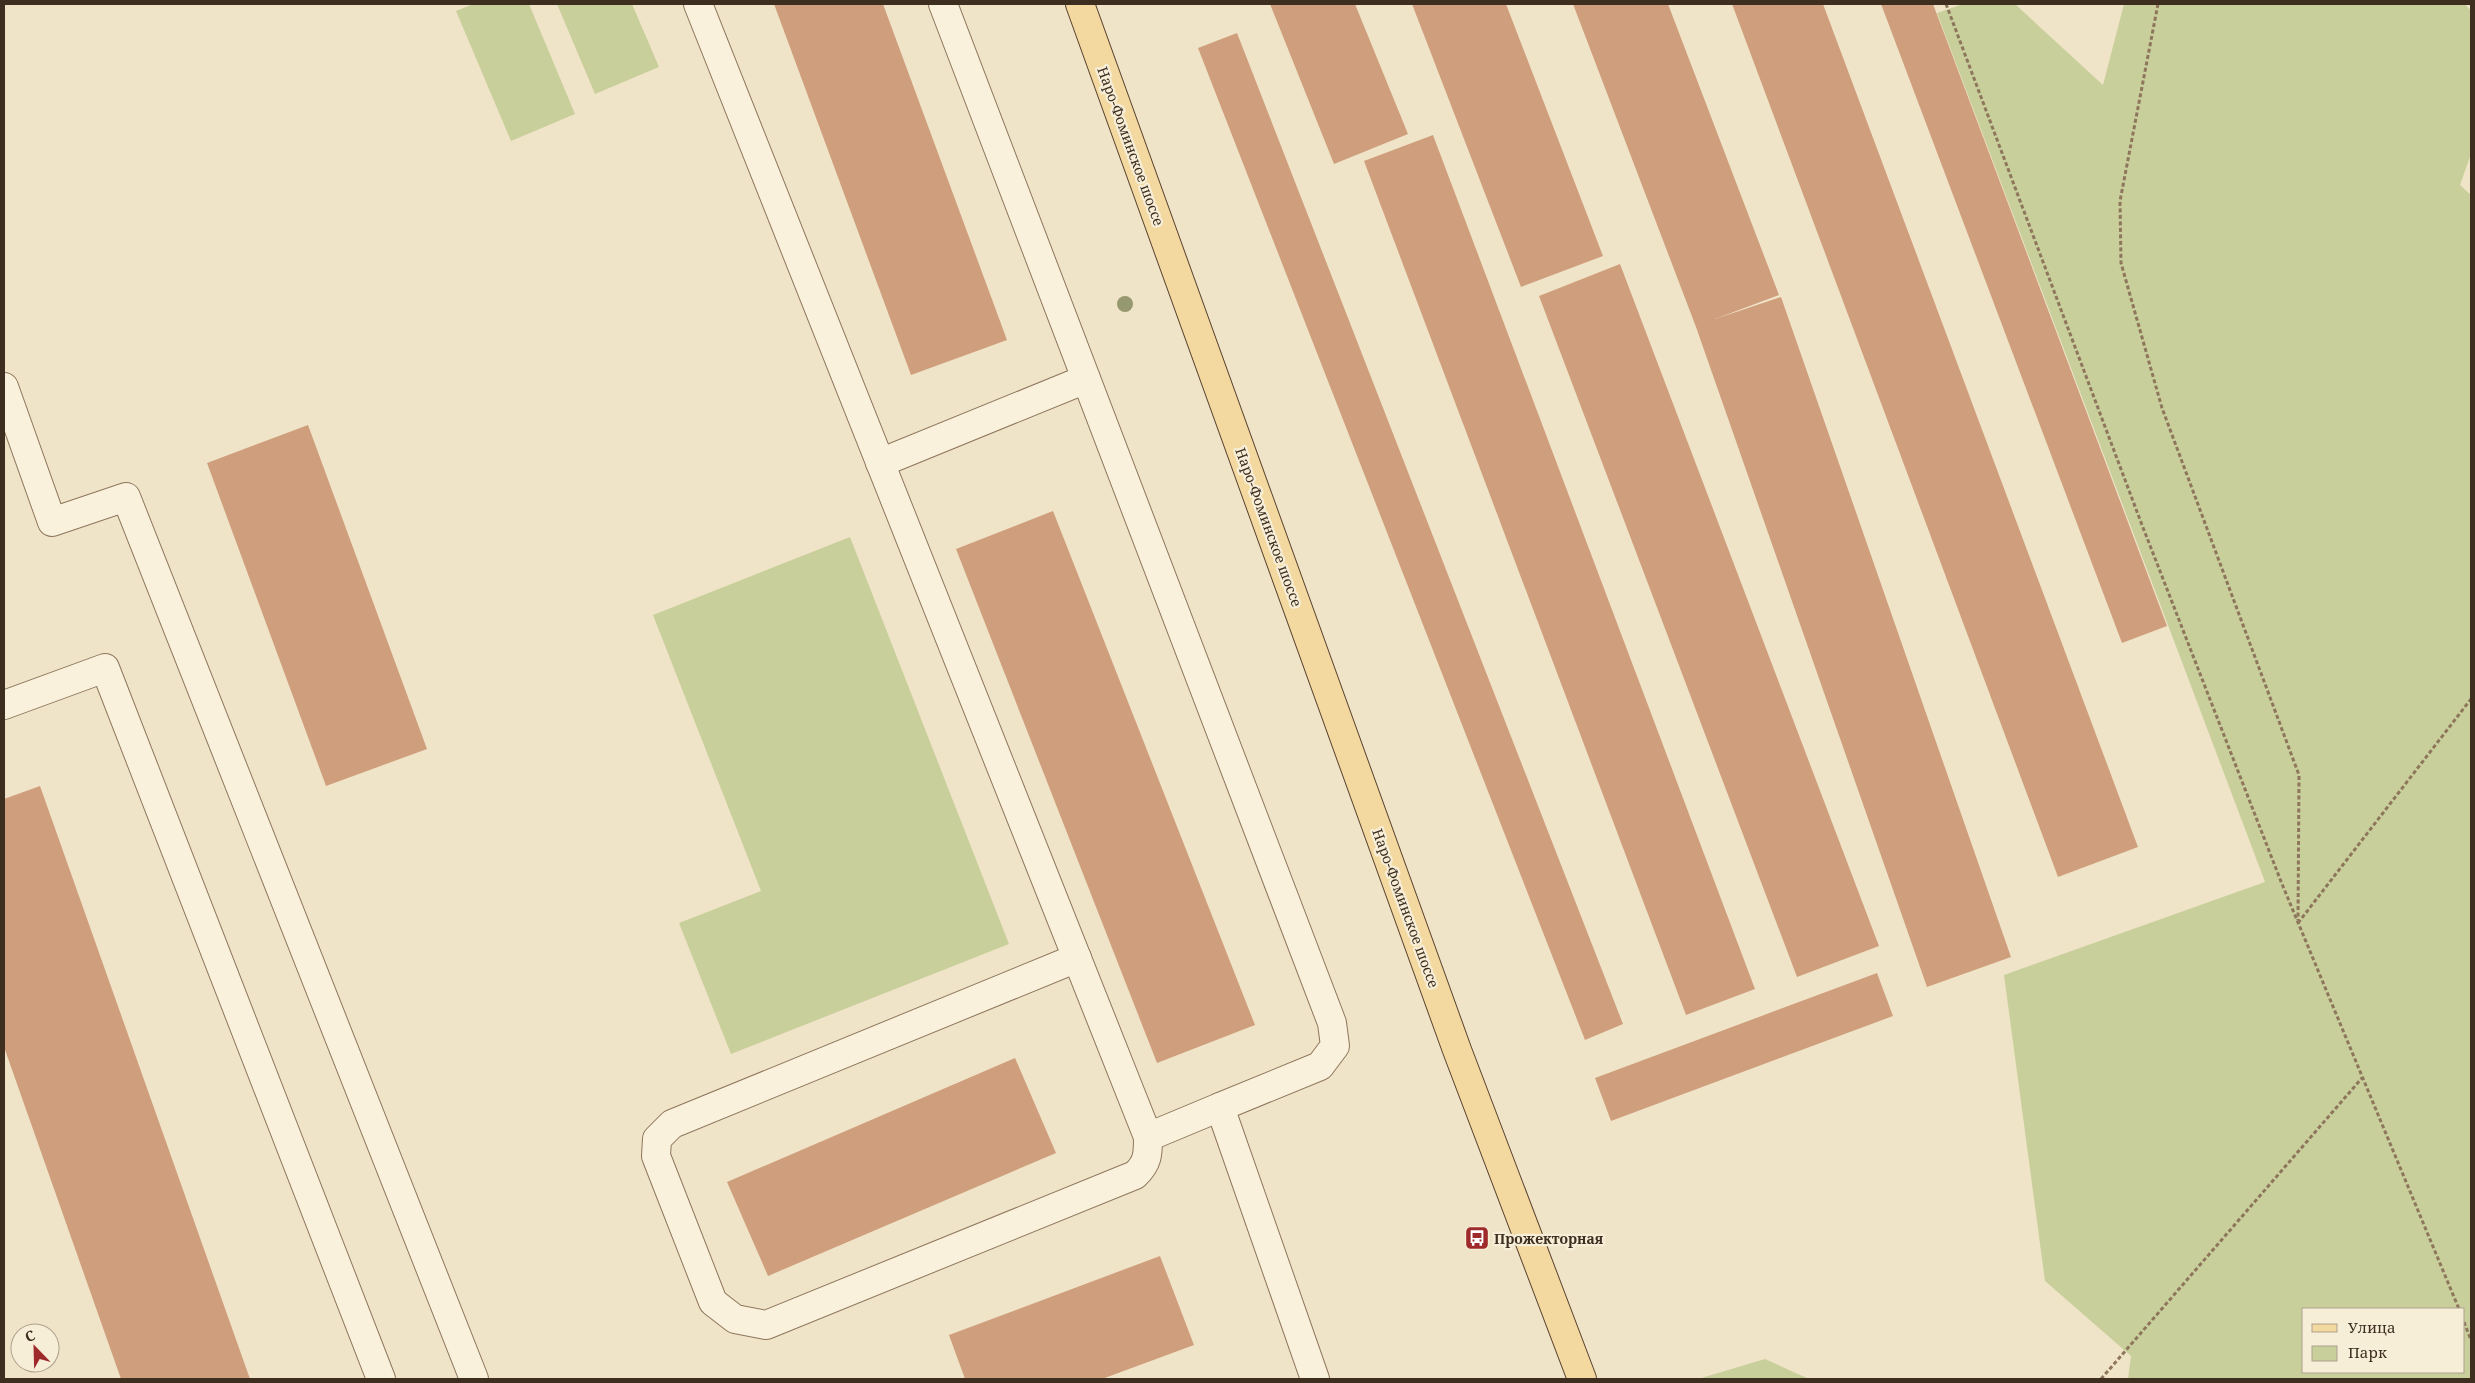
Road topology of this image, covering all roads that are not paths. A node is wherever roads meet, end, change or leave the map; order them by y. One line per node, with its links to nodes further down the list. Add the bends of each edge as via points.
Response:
1 (698, 4): 6 (lane)
2 (943, 4): 4 (lane)
3 (1080, 4): 11 (main road, Наро-Фоминское шоссе, via 1457,1050)
4 (1086, 379): 6 (lane); 9 (lane, via 1332,1023 1335,1046 1320,1066)
5 (4, 387): 13 (lane, via 52,522 126,497)
6 (880, 463): 8 (lane)
7 (4, 705): 12 (lane, via 105,668)
8 (1077, 958): 10 (lane); 10 (lane, via 672,1124 657,1138 656,1156 713,1302 735,1319 766,1325 1135,1175 1144,1167 1148,1157)
9 (1220, 1107): 10 (lane); 14 (lane)
10 (1148, 1137)
11 (1579, 1370)
12 (381, 1379)
13 (474, 1379)
14 (1315, 1379)

